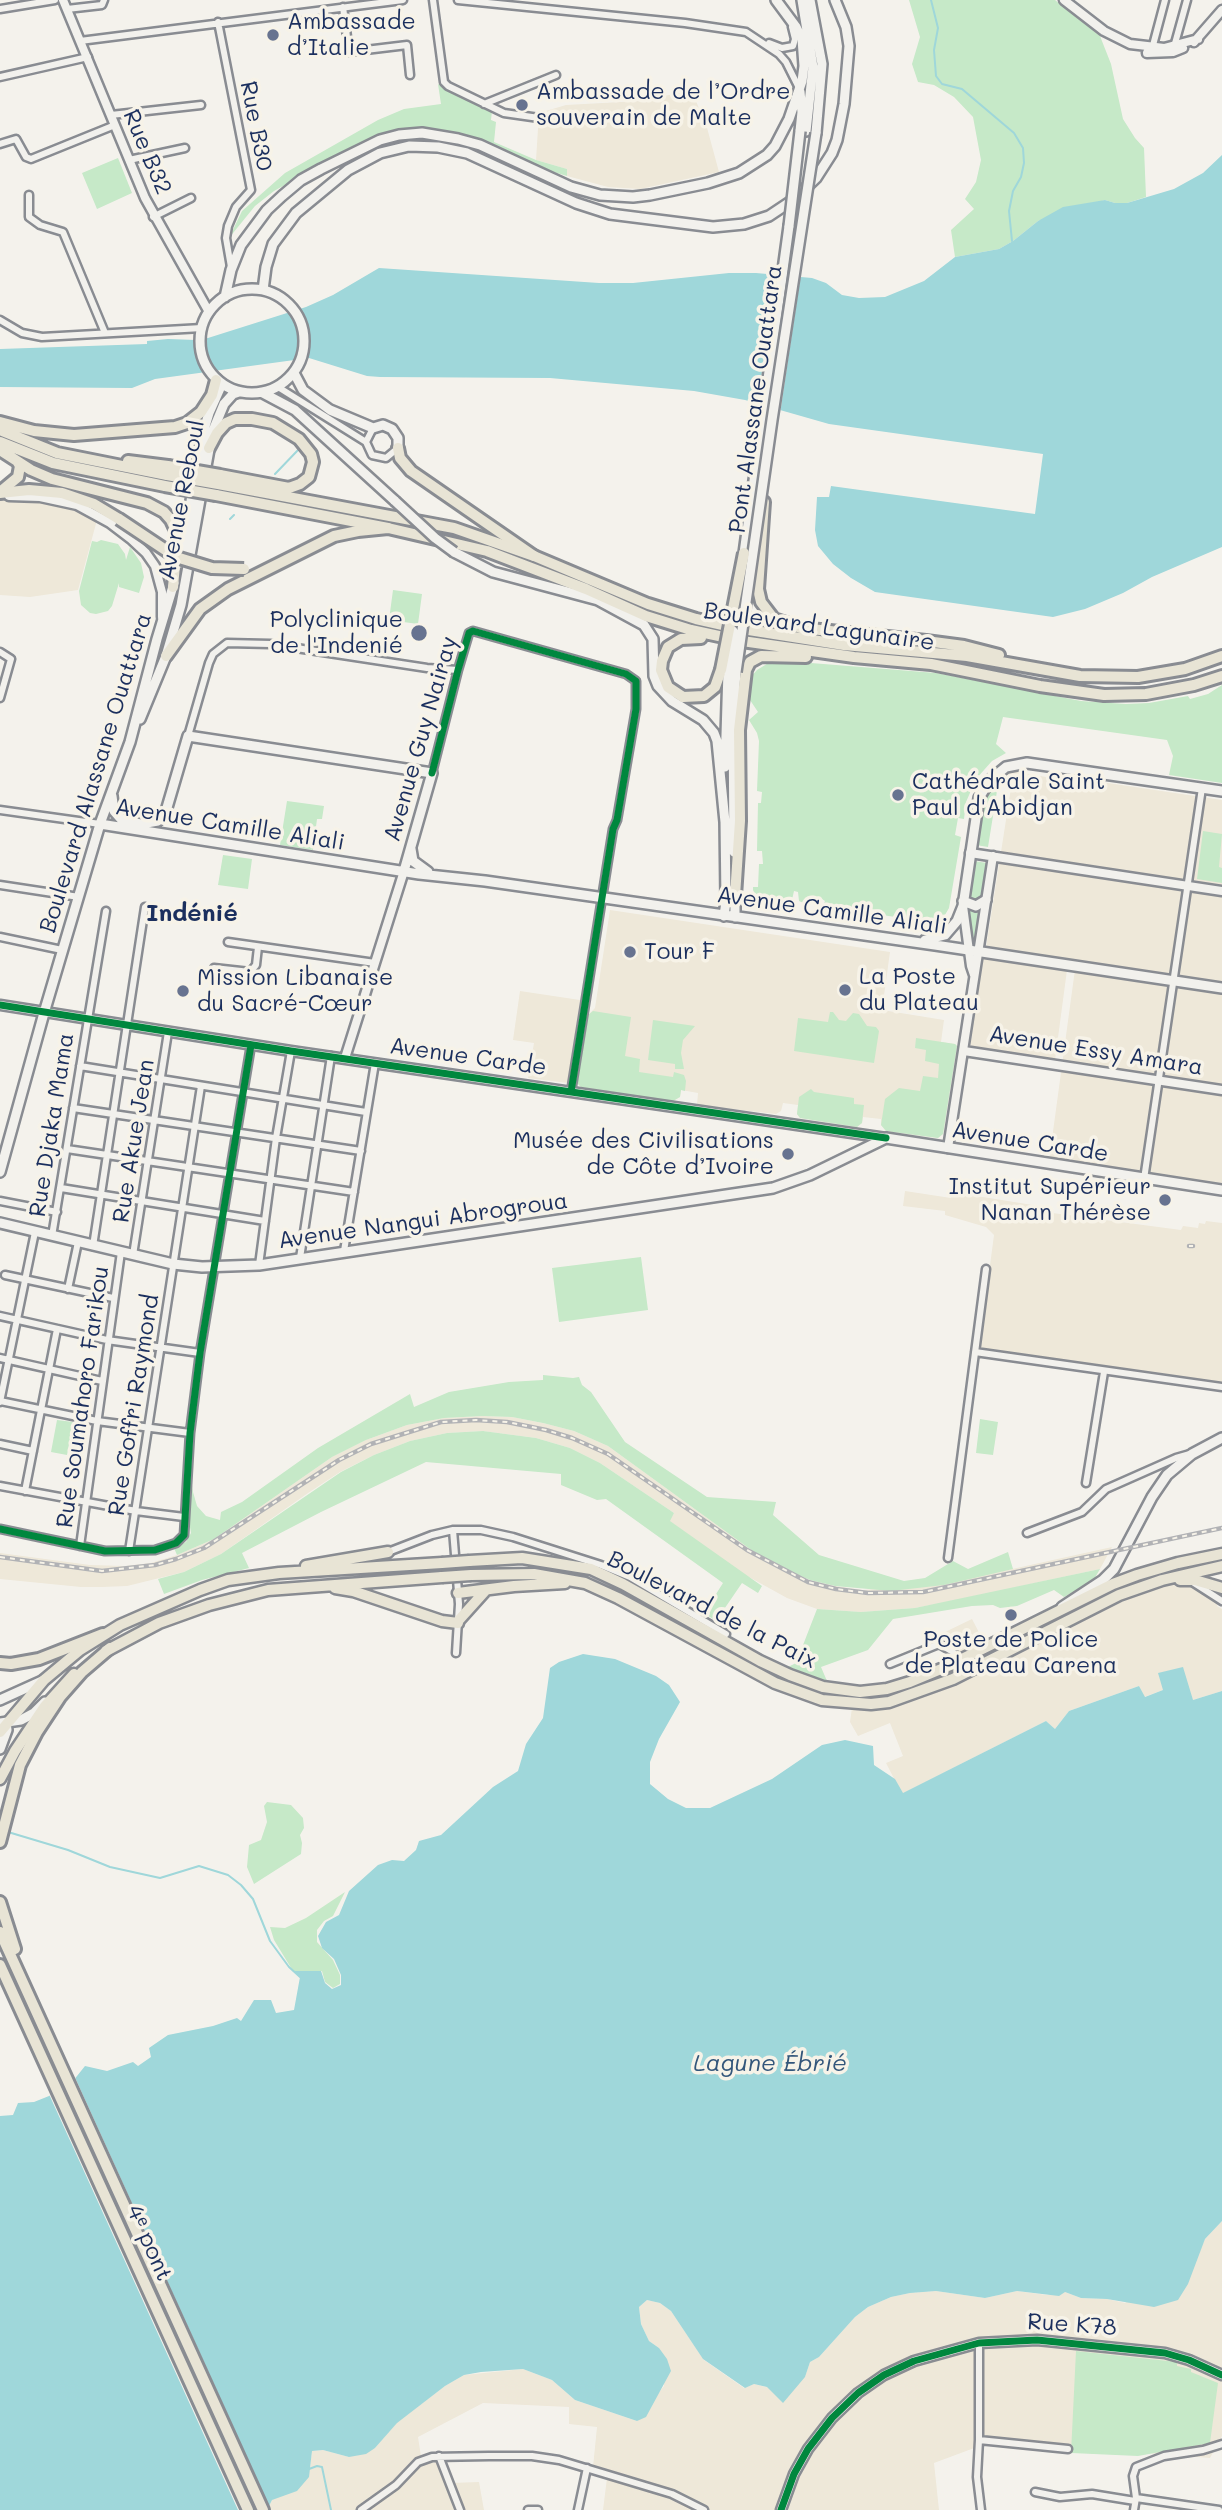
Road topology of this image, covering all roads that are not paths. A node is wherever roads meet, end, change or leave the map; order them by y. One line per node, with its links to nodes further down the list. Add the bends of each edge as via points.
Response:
1 (55, 0): 15 (street)
2 (104, 0): 12 (street, via 102,5)
3 (403, 0): 14 (street)
4 (433, 0): 30 (street, via 444,82)
5 (458, 0): 20 (street, via 733,29)
6 (776, 0): 17 (main road)
7 (835, 0): 43 (main road, via 849,46 837,140 816,178 769,216 713,227 610,214 567,200 467,153 409,146 380,153 356,166 296,213 273,244)
8 (1063, 0): 11 (street)
9 (1165, 0): 23 (street)
10 (1187, 0): 22 (street)
11 (1072, 3): 23 (street, via 1132,49)
12 (65, 4): 21 (street, Rue B32)
13 (807, 5): 28 (main road); 35 (main road, via 822,74)
14 (343, 7): 18 (street); 25 (street, via 349,52 407,45)
15 (0, 9)
16 (1222, 10): 22 (street, via 1198,38)
17 (786, 12): 19 (main road); 20 (street, via 795,36 793,46 782,48)
18 (218, 22): 21 (street); 42 (street, Rue B30, via 251,190 231,214 226,238)
19 (802, 39): 28 (main road); 29 (main road)
20 (761, 40): 29 (street, via 786,62)
21 (80, 41): 24 (street, Rue B32)
22 (1174, 49): 23 (street)
23 (1151, 51)
24 (88, 57): 27 (street); 32 (street, Rue B32)
25 (410, 75)
26 (556, 75): 30 (street)
27 (0, 76)
28 (813, 83): 35 (main road)
29 (800, 90): 35 (main road); 42 (main road, via 780,138 755,163 716,181 633,197 571,187 458,139 422,133 380,141 301,180 282,196 241,245)
30 (484, 104): 33 (street, via 504,113)
31 (201, 105): 32 (street)
32 (111, 115): 34 (street, Rue B32)
33 (539, 118)
34 (115, 125): 36 (street, via 31,159 16,139); 38 (street, Rue B32)
35 (807, 132): 57 (main road, Pont Alassane Ouattara, bridge); 68 (main road, Pont Alassane Ouattara, bridge, via 789,226)
36 (0, 144)
37 (185, 148): 38 (street)
38 (129, 160): 41 (street, Rue B32)
39 (29, 195): 48 (street, via 29,217 63,232)
40 (191, 198): 41 (street)
41 (153, 217): 45 (street, Rue B32)
42 (231, 270): 44 (main road)
43 (263, 290): 44 (main road, via 246,289); 49 (main road, via 292,307 301,323 303,353)
44 (225, 297): 45 (main road)
45 (209, 312): 47 (main road)
46 (0, 320): 48 (street, via 32,336)
47 (201, 332): 48 (street); 50 (main road, via 203,358)
48 (105, 333)
49 (296, 370): 51 (main road); 55 (main road, via 303,390 321,405)
50 (217, 380): 52 (main road); 54 (highway, via 201,412 175,427 74,435); 71 (main road, Boulevard Alassane Ouattara)
51 (278, 387): 53 (main road); 59 (street)
52 (239, 392): 53 (main road); 61 (main road, Avenue Reboul, via 217,417)
53 (263, 393): 72 (main road, bridge, via 295,410 454,552 493,572)
54 (0, 422)
55 (373, 428): 59 (street); 60 (main road, via 393,429)
56 (0, 430): 64 (highway, via 39,447)
57 (769, 437): 80 (highway, bridge, via 758,579 761,602 769,615 783,624 964,646); 82 (main road, Pont Alassane Ouattara, bridge)
58 (0, 442): 64 (highway, via 53,463)
59 (366, 442): 60 (street, via 369,451 382,458)
60 (398, 448): 69 (highway, via 411,471)
61 (209, 449): 65 (highway, via 226,423 252,419 273,424 299,439 311,454 309,477 289,488); 77 (main road, Avenue Reboul, via 181,605)
62 (0, 450): 63 (highway)
63 (17, 461): 66 (highway, via 18,477); 71 (highway, via 52,479 148,503 164,512 176,531)
64 (167, 476): 65 (highway, bridge); 65 (highway, bridge)
65 (218, 485): 67 (highway, Boulevard Lagunaire); 69 (highway, Boulevard Lagunaire, via 454,528)
66 (0, 493): 70 (highway, bridge, via 62,493 94,504 176,557 212,568 260,568); 74 (street, via 77,505 131,539 146,553 160,578)
67 (388, 528): 70 (highway, via 334,536); 73 (highway, Boulevard Lagunaire, via 487,551)
68 (744, 553): 82 (highway, bridge)
69 (534, 556): 80 (highway, Boulevard Lagunaire, via 696,620 844,645)
70 (291, 558): 77 (highway, via 214,597 190,620)
71 (173, 587): 74 (main road, Boulevard Alassane Ouattara)
72 (598, 600): 73 (highway); 93 (main road, via 649,630 658,686 714,733)
73 (625, 607): 75 (highway, Boulevard Lagunaire, via 691,630)
74 (162, 623): 86 (main road, Boulevard Alassane Ouattara)
75 (742, 641): 79 (highway, Boulevard Lagunaire); 82 (highway, via 681,639 668,647 662,661 668,687 683,697 709,693)
76 (0, 652): 84 (street, via 11,661)
77 (166, 656): 86 (main road, Avenue Reboul)
78 (1222, 656): 80 (highway, Boulevard Lagunaire, via 1185,669 1138,677 1080,676)
79 (854, 657): 83 (highway, Boulevard Lagunaire, via 931,664 1104,695 1146,694); 104 (highway, via 769,655 756,658 746,670 739,730)
80 (1022, 664)
81 (458, 670): 85 (street, via 270,644 227,643 209,663); 87 (street, Avenue Guy Nairay); 106 (street, Avenue Guy Nairay, via 473,631 626,674 636,681 636,709)
82 (729, 671): 93 (main road); 104 (main road)
83 (1222, 676)
84 (0, 698)
85 (188, 736): 87 (main road); 92 (main road)
86 (130, 742): 89 (main road, Boulevard Alassane Ouattara)
87 (432, 773): 96 (main road, Avenue Guy Nairay)
88 (1202, 788): 90 (main road); 97 (main road, via 1017,763 997,772 985,788); 102 (street)
89 (112, 790): 92 (main road, via 116,814 129,822); 94 (main road, Boulevard Alassane Ouattara)
90 (1222, 791)
91 (0, 810): 94 (street)
92 (158, 821): 95 (main road)
93 (725, 822): 111 (main road)
94 (100, 824): 95 (main road, Avenue Camille Aliali); 105 (main road, Boulevard Alassane Ouattara)
95 (176, 835): 99 (main road, Avenue Camille Aliali)
96 (411, 847): 99 (main road, Avenue Guy Nairay); 100 (main road, via 413,861)
97 (970, 853): 98 (street); 108 (main road)
98 (993, 856): 102 (street); 107 (street)
99 (404, 871): 100 (main road, Avenue Camille Aliali); 119 (street)
100 (436, 875): 106 (main road, Avenue Camille Aliali)
101 (0, 885): 105 (street)
102 (1188, 885): 103 (street); 121 (street)
103 (1222, 891)
104 (735, 896): 112 (main road)
105 (79, 897): 117 (main road, Boulevard Alassane Ouattara)
106 (603, 898): 111 (main road, Avenue Camille Aliali); 141 (street)
107 (986, 900): 108 (main road, via 976,906); 118 (street)
108 (963, 903): 114 (main road, via 957,921 945,935); 118 (street)
109 (145, 907): 126 (street)
110 (106, 911): 125 (street, Rue Djaka Mama)
111 (724, 916): 112 (main road, Avenue Camille Aliali)
112 (735, 917): 114 (main road, Avenue Camille Aliali)
113 (0, 937): 117 (street)
114 (911, 942): 118 (main road, Avenue Camille Aliali)
115 (228, 943): 116 (street)
116 (258, 947): 119 (street); 120 (street, via 256,965 250,972)
117 (62, 950): 124 (main road, Boulevard Alassane Ouattara)
118 (974, 951): 121 (main road, Avenue Camille Aliali); 130 (street, via 971,966 975,977)
119 (375, 963): 132 (street)
120 (214, 968)
121 (1173, 981): 122 (main road, Avenue Camille Aliali); 137 (street)
122 (1222, 988)
123 (0, 1005): 124 (street, Avenue Carde)
124 (44, 1013): 125 (street, Avenue Carde); 159 (main road, Boulevard Alassane Ouattara)
125 (87, 1020): 126 (street, Avenue Carde); 134 (street, Rue Djaka Mama)
126 (128, 1026): 127 (street, Avenue Carde); 135 (street)
127 (168, 1032): 128 (street, Avenue Carde); 136 (street, Rue Akue Jean)
128 (251, 1045): 129 (street, Avenue Carde); 140 (street)
129 (291, 1051): 131 (street, Avenue Carde); 142 (street)
130 (964, 1051): 137 (street, Avenue Essy Amara); 154 (street)
131 (331, 1056): 132 (street, Avenue Carde); 143 (street)
132 (345, 1058): 133 (street, Avenue Carde)
133 (375, 1063): 141 (street, Avenue Carde); 145 (street)
134 (80, 1066): 135 (street); 144 (street, Rue Djaka Mama)
135 (120, 1073): 136 (street); 146 (street)
136 (162, 1080): 138 (street); 147 (street, Rue Akue Jean)
137 (1158, 1080): 139 (street, Avenue Essy Amara); 162 (street)
138 (201, 1086): 140 (street); 148 (street, Rue Goffri Raymond)
139 (1222, 1090)
140 (243, 1092): 142 (street); 149 (street)
141 (571, 1092): 151 (street, Avenue Carde)
142 (283, 1099): 143 (street); 150 (street)
143 (323, 1104): 145 (street); 152 (street)
144 (73, 1108): 146 (street); 153 (street, Rue Djaka Mama)
145 (366, 1112): 155 (street)
146 (114, 1114): 147 (street); 156 (street)
147 (155, 1121): 148 (street); 157 (street, Rue Akue Jean)
148 (194, 1127): 149 (street); 158 (street, Rue Goffri Raymond)
149 (236, 1132): 150 (street); 160 (street)
150 (276, 1138): 152 (street); 161 (street)
151 (887, 1138): 154 (main road, Avenue Carde); 179 (main road, Avenue Nangui Abrogroua, via 773,1188)
152 (316, 1144): 155 (street); 163 (street)
153 (67, 1149): 156 (street); 164 (street, Rue Djaka Mama)
154 (948, 1149): 162 (main road, Avenue Carde)
155 (361, 1151): 166 (street)
156 (108, 1154): 157 (street); 167 (street)
157 (149, 1160): 158 (street); 169 (street, Rue Akue Jean)
158 (189, 1167): 160 (street); 170 (street, Rue Goffri Raymond)
159 (0, 1171)
160 (230, 1175): 161 (street); 172 (street)
161 (271, 1179): 163 (street); 173 (street)
162 (1144, 1179): 165 (main road, Avenue Carde)
163 (310, 1186): 166 (street); 182 (street)
164 (62, 1189): 167 (street); 171 (street, Rue Djaka Mama)
165 (1222, 1190)
166 (354, 1192): 179 (street)
167 (102, 1196): 169 (street); 178 (street)
168 (0, 1201): 171 (street)
169 (142, 1202): 170 (street); 181 (street, Rue Akue Jean)
170 (182, 1209): 172 (street); 183 (street, Rue Goffri Raymond)
171 (57, 1212): 176 (street, Rue Djaka Mama)
172 (223, 1215): 173 (street); 185 (street)
173 (265, 1221): 184 (street)
174 (0, 1223): 175 (main road, Avenue Nangui Abrogroua)
175 (36, 1231): 176 (main road, Avenue Nangui Abrogroua); 188 (street)
176 (52, 1236): 177 (main road, Avenue Nangui Abrogroua)
177 (78, 1242): 178 (main road, Avenue Nangui Abrogroua); 189 (street)
178 (93, 1246): 180 (main road, Avenue Nangui Abrogroua)
179 (344, 1251): 182 (main road, Avenue Nangui Abrogroua)
180 (121, 1252): 181 (main road, Avenue Nangui Abrogroua); 190 (street, Rue Soumahoro Farikou)
181 (133, 1255): 183 (main road, Avenue Nangui Abrogroua)
182 (300, 1258): 184 (main road, Avenue Nangui Abrogroua)
183 (173, 1264): 185 (main road, Avenue Nangui Abrogroua); 195 (street, Rue Goffri Raymond)
184 (258, 1265): 185 (main road, Avenue Nangui Abrogroua)
185 (214, 1267): 197 (street)
186 (986, 1269): 196 (street)
187 (5, 1275): 188 (street)
188 (26, 1280): 189 (street); 192 (street)
189 (68, 1289): 190 (street)
190 (113, 1298): 194 (street, Rue Soumahoro Farikou)
191 (0, 1316): 192 (street)
192 (17, 1320): 193 (street); 199 (street)
193 (57, 1329): 194 (street); 200 (street)
194 (107, 1339): 195 (street); 202 (street, Rue Soumahoro Farikou)
195 (159, 1348): 197 (street); 207 (street, Rue Goffri Raymond)
196 (975, 1352): 201 (street); 226 (street)
197 (200, 1353): 208 (street)
198 (0, 1358): 199 (street)
199 (9, 1360): 200 (street); 204 (street)
200 (50, 1369): 202 (street); 205 (street)
201 (1104, 1372): 203 (street); 213 (street)
202 (102, 1381): 206 (street, Rue Soumahoro Farikou)
203 (1222, 1388)
204 (0, 1401): 205 (street)
205 (42, 1409): 206 (street); 211 (street)
206 (97, 1421): 207 (street); 216 (street, Rue Soumahoro Farikou)
207 (148, 1429): 208 (street); 217 (street, Rue Goffri Raymond)
208 (190, 1433): 218 (street)
209 (1222, 1438): 212 (main road)
210 (0, 1444): 211 (street)
211 (33, 1451): 215 (street)
212 (1192, 1454): 221 (street, via 1106,1489 1082,1512); 237 (main road, via 1160,1485 1114,1569)
213 (1086, 1483)
214 (0, 1486): 215 (street)
215 (24, 1491): 216 (street)
216 (86, 1502): 217 (street); 222 (street, Rue Soumahoro Farikou)
217 (136, 1511): 218 (street); 223 (street, Rue Goffri Raymond)
218 (184, 1517): 223 (street, via 184,1535 179,1542)
219 (0, 1530): 222 (street)
220 (453, 1530): 224 (street); 235 (street); 240 (street, via 481,1530 601,1565 630,1577)
221 (1027, 1533)
222 (80, 1546): 223 (street)
223 (129, 1551)
224 (388, 1552): 228 (main road)
225 (1222, 1554): 237 (main road, Boulevard de la Paix, via 1137,1574)
226 (948, 1558)
227 (1222, 1566): 229 (main road, Boulevard de la Paix)
228 (279, 1573): 239 (main road, Boulevard de la Paix, via 228,1580); 246 (main road, Boulevard de la Paix, bridge, via 522,1558 591,1569)
229 (1162, 1580): 230 (main road); 231 (main road, Boulevard de la Paix, via 1098,1604 953,1679 871,1704 822,1700 775,1684)
230 (1189, 1580): 233 (main road); 236 (street)
231 (585, 1583): 232 (main road, Boulevard de la Paix, bridge, via 534,1574); 234 (main road)
232 (303, 1586): 238 (main road, via 353,1591 442,1621); 241 (main road, Boulevard de la Paix, via 209,1605)
233 (1222, 1588)
234 (486, 1590): 235 (main road); 238 (main road)
235 (458, 1593): 238 (street)
236 (1222, 1601)
237 (1060, 1609): 243 (main road, Boulevard de la Paix)
238 (459, 1621): 242 (street)
239 (103, 1634): 244 (highway, via 39,1659); 247 (main road, Boulevard de la Paix)
240 (726, 1634): 246 (main road)
241 (110, 1648): 248 (main road, Boulevard de la Paix); 253 (highway, via 60,1697 37,1732 20,1765)
242 (456, 1653)
243 (959, 1661): 245 (street, via 939,1644); 246 (main road, Boulevard de la Paix, via 887,1689 860,1692 811,1684)
244 (0, 1663)
245 (890, 1664)
246 (775, 1668)
247 (44, 1680): 249 (main road); 250 (main road, Boulevard de la Paix)
248 (62, 1686): 250 (main road, Boulevard de la Paix, via 34,1713); 252 (main road, Boulevard de la Paix)
249 (0, 1700)
250 (2, 1723): 251 (main road, via 7,1730)
251 (0, 1749)
252 (0, 1779)
253 (0, 1842)
254 (0, 1902): 257 (highway)
255 (0, 1932): 257 (highway)
256 (0, 1966): 267 (highway, 4ᵉ pont)
257 (35, 2008): 268 (highway, 4ᵉ pont)
258 (979, 2343): 259 (street, Rue K78, via 1037,2340 1166,2353); 260 (street); 275 (street, Rue K78, via 914,2361 858,2393 808,2449)
259 (1222, 2375)
260 (979, 2440): 262 (street); 276 (street)
261 (1222, 2444): 266 (street, via 1136,2467)
262 (1068, 2449)
263 (439, 2456): 264 (street, via 532,2456); 269 (street, via 418,2462); 270 (street)
264 (587, 2468): 273 (street); 274 (street, via 672,2494)
265 (1035, 2493): 266 (street)
266 (1135, 2500): 277 (street); 278 (street)
267 (247, 2510)
268 (263, 2510)
269 (361, 2510)
270 (460, 2510)
271 (528, 2510): 272 (street)
272 (538, 2510)
273 (578, 2510)
274 (704, 2510)
275 (781, 2510)
276 (981, 2510)
277 (1134, 2510)
278 (1219, 2510)

